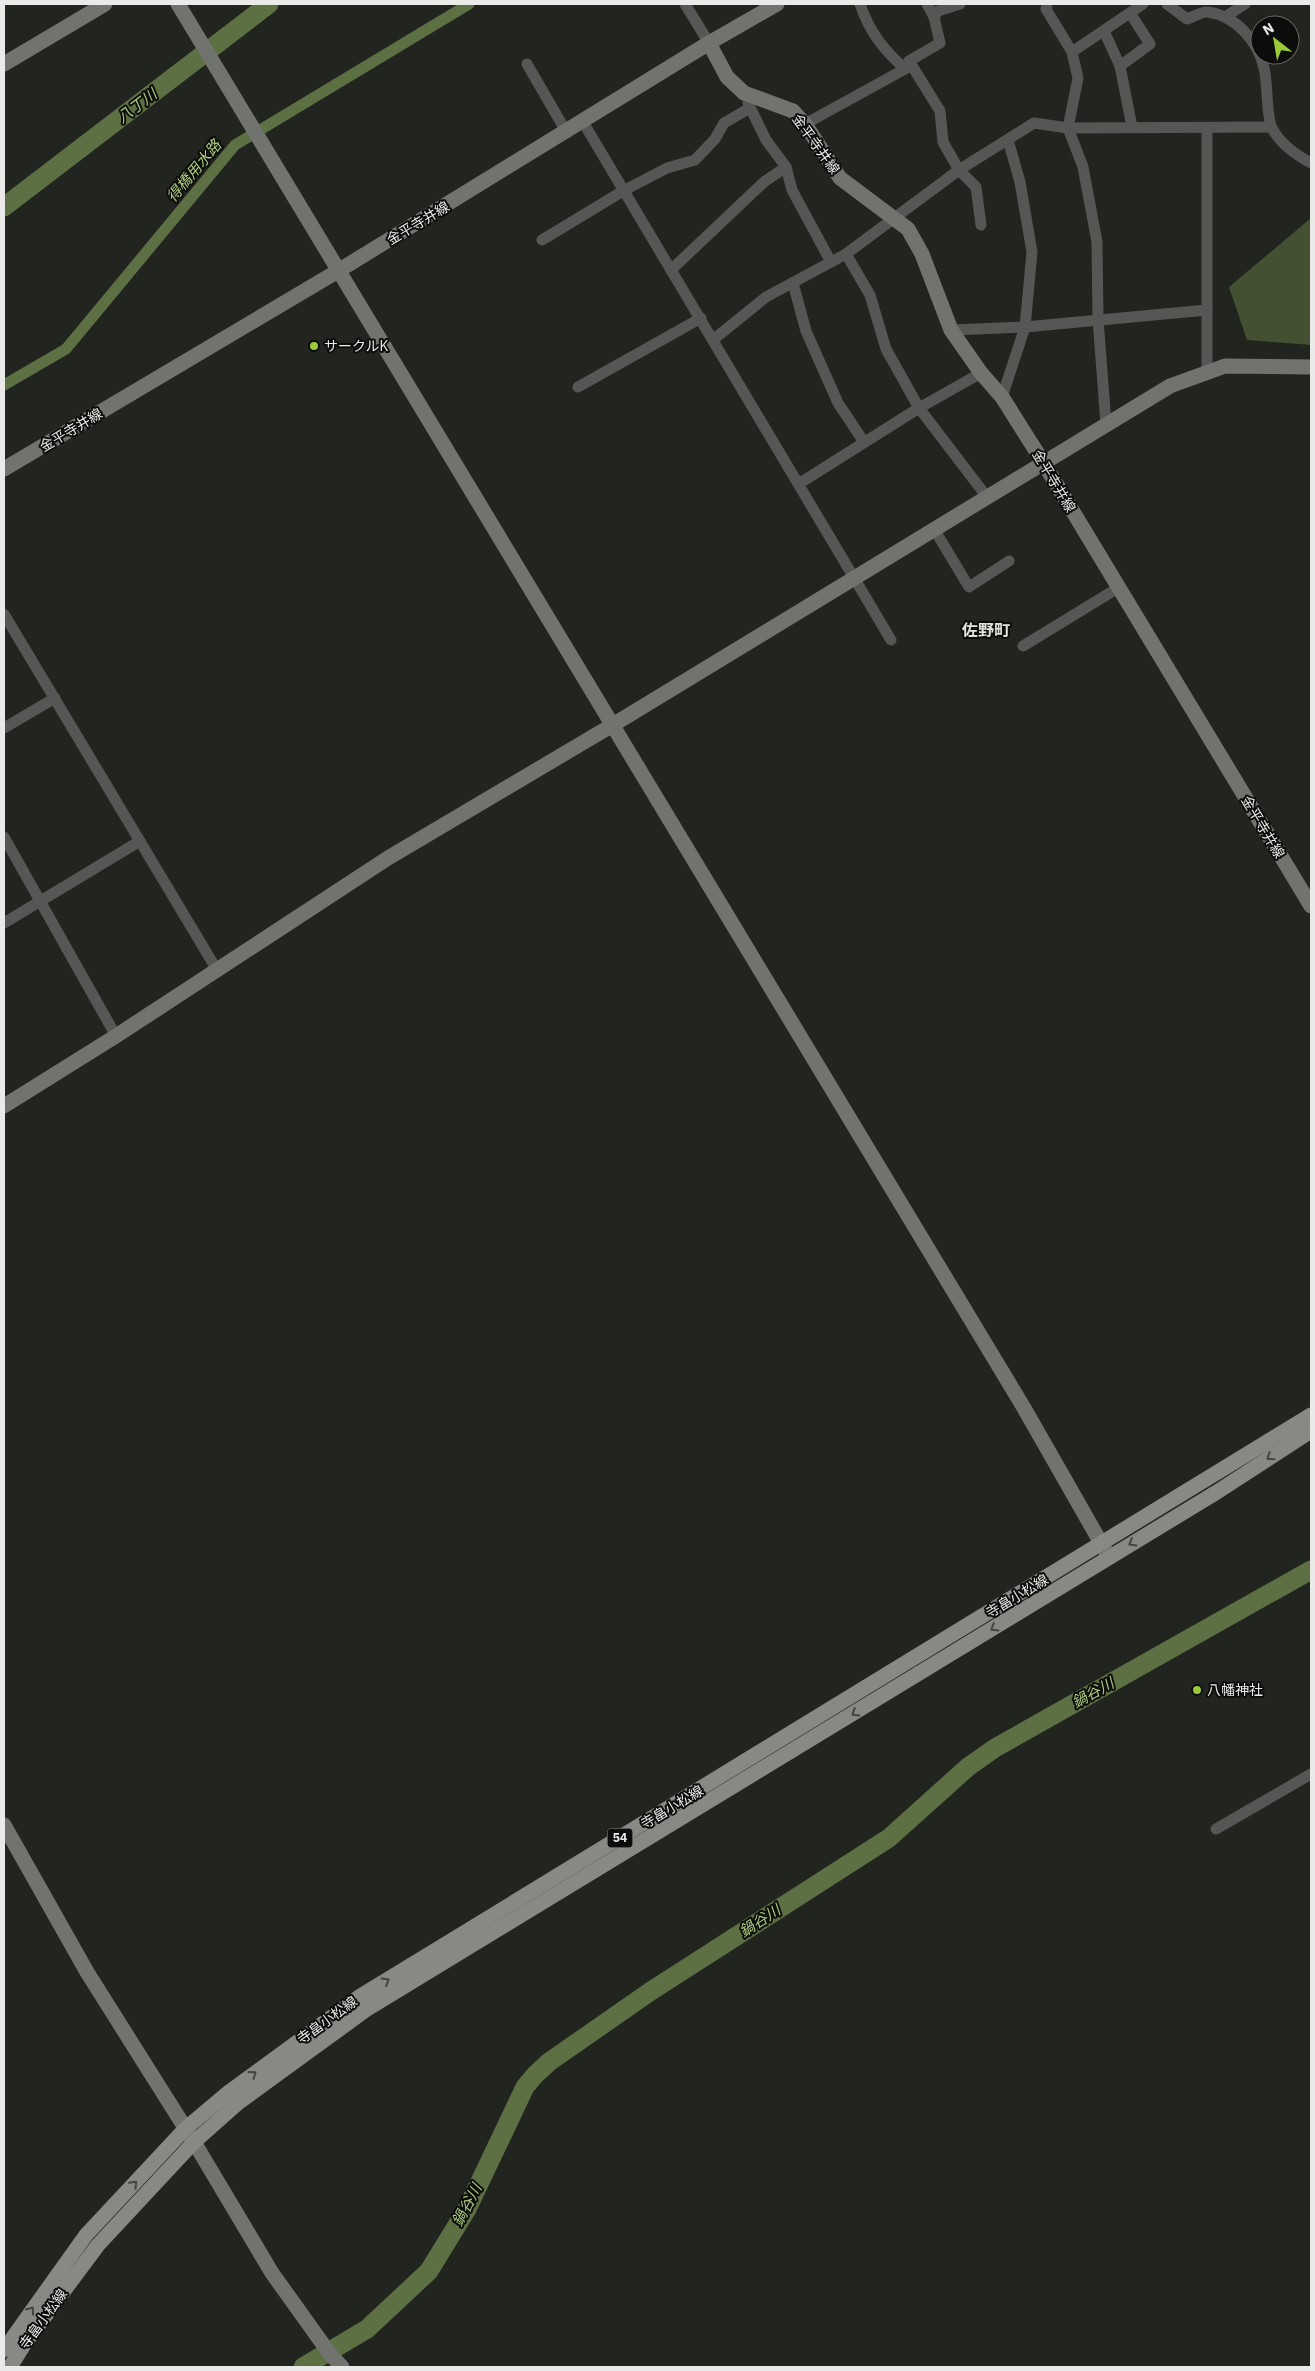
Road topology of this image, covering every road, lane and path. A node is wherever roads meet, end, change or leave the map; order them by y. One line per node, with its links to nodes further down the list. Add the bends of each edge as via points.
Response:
1 (106, 4): 18 (street)
2 (178, 4): 42 (street)
3 (685, 4): 16 (street)
4 (777, 4): 16 (street)
5 (860, 4): 20 (street, via 882,49)
6 (927, 4): 13 (street)
7 (960, 4): 13 (street, via 938,11)
8 (1047, 4): 17 (street, via 1046,9)
9 (1143, 4): 12 (street)
10 (1167, 4): 14 (street, via 1187,19 1206,11)
11 (1245, 4): 14 (street)
12 (1130, 14): 15 (street); 21 (street, via 1150,44)
13 (934, 17): 20 (street, via 940,43)
14 (1225, 17): 27 (street, via 1253,41 1264,66)
15 (1104, 31): 17 (street); 21 (street)
16 (709, 44): 22 (street, 金平寺井線, via 727,77); 24 (street, 金平寺井線)
17 (1072, 52): 28 (street, via 1078,78)
18 (4, 64)
19 (527, 64): 30 (street)
20 (907, 65): 25 (street); 34 (street, via 940,111 943,142)
21 (1120, 66): 26 (street)
22 (744, 93): 23 (street); 25 (street, 金平寺井線, via 793,111)
23 (750, 108): 33 (street, via 766,140); 35 (street, via 724,123 715,139 694,160 667,168)
24 (583, 122): 30 (street, 金平寺井線); 35 (street)
25 (805, 124): 36 (street, 金平寺井線, via 840,178)
26 (1132, 127): 28 (street); 29 (street)
27 (1272, 127): 29 (street); 32 (street, via 1294,154)
28 (1068, 128): 31 (street, via 1034,123); 46 (street, via 1083,167 1097,242)
29 (1207, 128): 44 (street)
30 (567, 133): 42 (street, 金平寺井線)
31 (1008, 140): 34 (street); 47 (street, via 1020,182 1032,252)
32 (1311, 163)
33 (786, 167): 40 (street, via 792,190); 41 (street, via 764,182)
34 (959, 170): 36 (street); 37 (street, via 976,187)
35 (623, 191): 38 (street); 41 (street)
36 (893, 218): 39 (street); 48 (street, 金平寺井線, via 908,228 922,254)
37 (981, 225)
38 (542, 240)
39 (846, 254): 40 (street); 55 (street, via 870,295 886,349)
40 (831, 262): 43 (street)
41 (671, 270): 45 (street)
42 (338, 271): 59 (street, 金平寺井線); 70 (street)
43 (793, 283): 49 (street, via 766,298); 57 (street, via 806,331 838,403)
44 (1207, 310): 46 (street); 51 (street)
45 (701, 318): 49 (street); 53 (street)
46 (1098, 319): 47 (street); 56 (street)
47 (1025, 327): 48 (street); 54 (street)
48 (950, 330): 52 (street, 金平寺井線)
49 (714, 340): 60 (street)
50 (1311, 366): 51 (street, via 1226,366)
51 (1207, 372): 56 (street, via 1170,386)
52 (981, 373): 54 (street, 金平寺井線); 55 (street)
53 (578, 387)
54 (1002, 397): 58 (street, 金平寺井線)
55 (919, 408): 57 (street); 61 (street)
56 (1106, 424): 58 (street)
57 (864, 442): 60 (street)
58 (1043, 462): 61 (street); 65 (street, 金平寺井線)
59 (4, 468)
60 (800, 483): 64 (street)
61 (987, 496): 62 (street)
62 (934, 529): 63 (street, via 969,587); 64 (street)
63 (1010, 561)
64 (855, 578): 67 (street); 70 (street)
65 (1118, 588): 68 (street); 75 (street, 金平寺井線)
66 (4, 614): 69 (street)
67 (891, 640)
68 (1023, 646)
69 (54, 698): 71 (street); 73 (street)
70 (611, 726): 77 (street, via 388,858); 82 (street, via 1024,1408)
71 (4, 728)
72 (4, 838): 74 (street)
73 (140, 841): 74 (street); 77 (street)
74 (39, 901): 76 (street); 78 (street)
75 (1311, 906)
76 (4, 923)
77 (217, 970): 78 (street)
78 (116, 1036): 79 (street)
79 (4, 1106)
80 (1311, 1414): 82 (main road, 寺畠小松線 / 54)
81 (1311, 1431): 82 (main road, 寺畠小松線 / 54, one-way to 82, via 1217,1492)
82 (1106, 1550): 86 (main road, 寺畠小松線 / 54, via 359,1997 229,2092)
83 (1311, 1774): 85 (street)
84 (4, 1825): 86 (street, via 87,1972)
85 (1216, 1829)
86 (189, 2136): 87 (main road, 寺畠小松線 / 54, one-way to 86, via 86,2235); 88 (main road, 寺畠小松線 / 54, via 98,2244); 89 (street, via 272,2273 306,2323)
87 (4, 2350)
88 (10, 2367)
89 (342, 2367)

